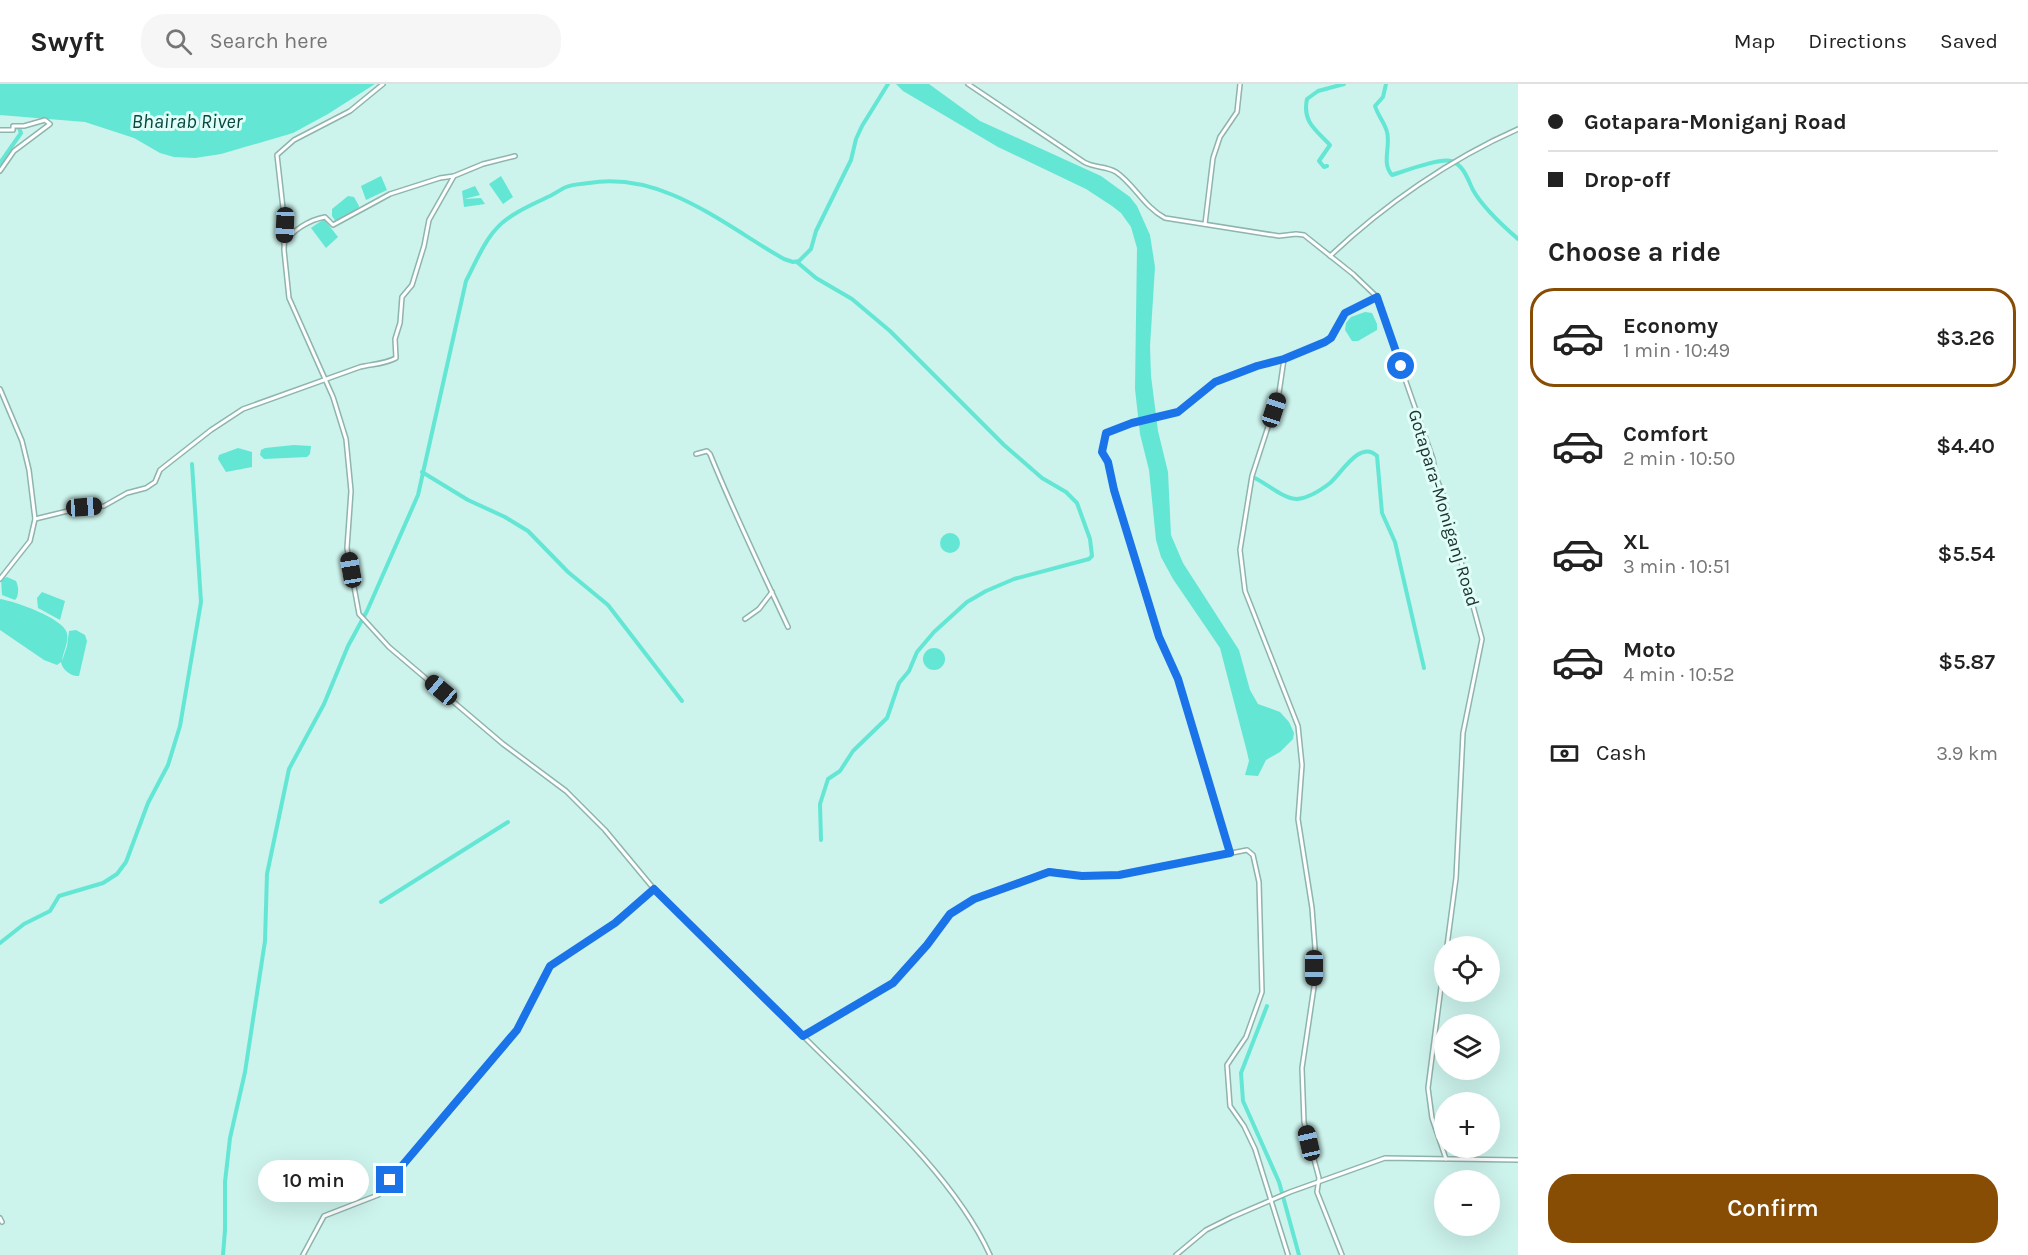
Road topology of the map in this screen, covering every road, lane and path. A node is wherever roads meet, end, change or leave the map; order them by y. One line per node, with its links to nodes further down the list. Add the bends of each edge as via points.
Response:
1 (383, 84): 10 (street, via 350,111 294,140 277,154)
2 (968, 84): 9 (street, via 1084,162 1114,171 1158,215)
3 (1240, 84): 9 (street, via 1237,112 1220,137 1213,159)
4 (1518, 129): 11 (street, via 1436,174 1387,208)
5 (0, 130): 7 (street, via 45,120 50,124 14,151)
6 (515, 156): 8 (street)
7 (0, 171)
8 (454, 176): 10 (street, via 390,194 333,225 325,216 296,230); 14 (street, via 429,220 412,285 402,297 396,358)
9 (1205, 224): 11 (street, via 1279,236 1304,235)
10 (284, 244): 14 (street, via 289,297)
11 (1330, 256): 12 (street)
12 (1377, 297): 13 (street, via 1345,313 1331,338); 24 (street, Gotapara-Moniganj Road, via 1432,459 1482,633 1463,733 1456,878)
13 (1284, 359): 22 (street, via 1215,382 1170,415 1107,431 1102,452 1159,637 1178,679); 29 (street, via 1279,393 1252,476 1240,550 1245,591 1298,726 1302,765 1298,819 1315,948 1302,1088 1304,1122)
14 (326, 380): 17 (street, via 243,409 167,464 146,488 104,506); 23 (street, via 346,439 351,491 347,548 359,614 389,647 503,744 566,791)
15 (0, 389): 17 (street, via 22,441)
16 (696, 454): 19 (street, via 710,454)
17 (35, 519): 18 (street, via 30,541)
18 (0, 579)
19 (772, 592): 20 (street); 21 (street)
20 (745, 619)
21 (788, 627)
22 (1230, 853): 26 (street, via 1119,875 1049,872 974,899 950,914 893,983); 30 (street, via 1247,850 1253,855 1261,908 1262,992 1246,1037 1227,1065 1230,1106 1255,1149)
23 (654, 889): 26 (street); 31 (street, via 615,923 550,966 517,1030 378,1195 324,1216)
24 (1448, 936)
25 (1439, 1002): 27 (street, via 1428,1088 1432,1118)
26 (803, 1036): 32 (street, via 928,1165 978,1228)
27 (1446, 1159): 28 (street); 29 (street, via 1385,1158)
28 (1518, 1160)
29 (1318, 1183): 30 (street); 35 (street, via 1317,1192)
30 (1271, 1201): 33 (street, via 1206,1230); 34 (street)
31 (303, 1255)
32 (990, 1255)
33 (1176, 1255)
34 (1288, 1255)
35 (1342, 1255)

